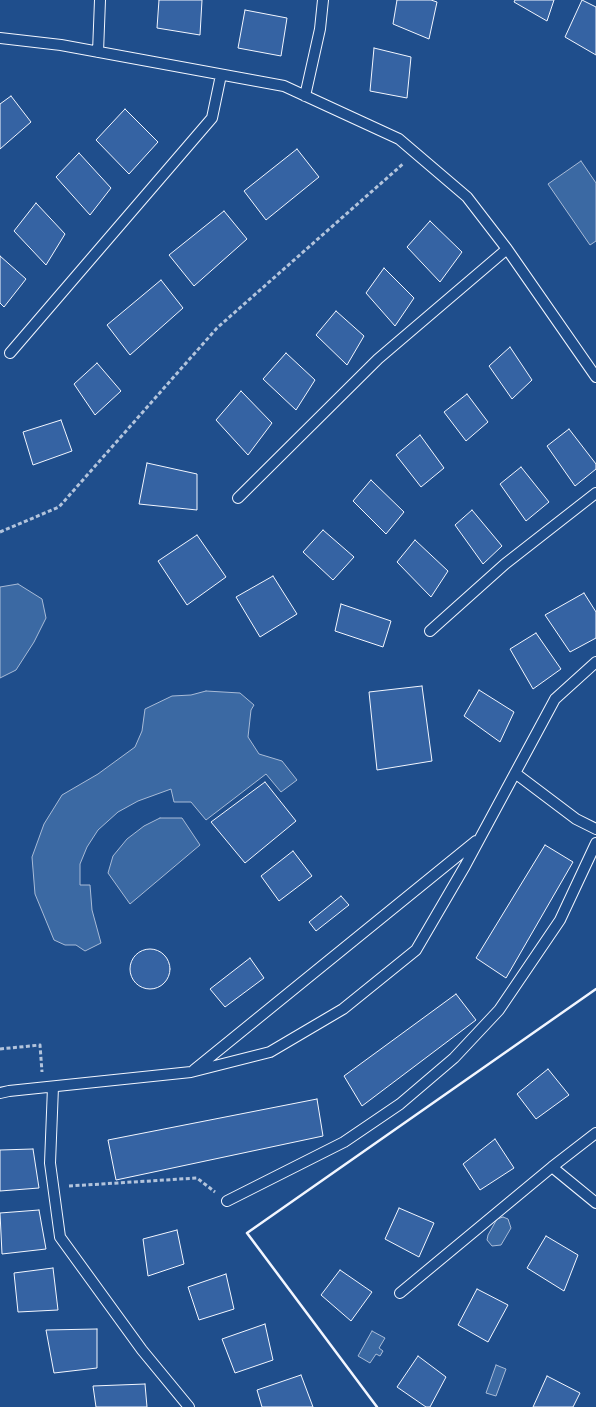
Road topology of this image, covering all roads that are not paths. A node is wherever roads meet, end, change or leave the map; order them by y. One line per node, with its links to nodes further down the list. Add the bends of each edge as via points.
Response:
1 (100, 0): 4 (lane)
2 (323, 0): 6 (lane)
3 (0, 38): 4 (lane)
4 (98, 52): 5 (lane)
5 (221, 75): 6 (lane, via 284,86); 8 (lane, via 212,118)
6 (305, 96): 7 (lane, via 399,139 468,197)
7 (507, 250): 9 (lane); 11 (lane, via 378,359)
8 (10, 353)
9 (596, 377)
10 (596, 493): 12 (lane, via 505,564)
11 (238, 498)
12 (430, 631)
13 (596, 662): 14 (lane, via 555,699)
14 (515, 773): 15 (lane, via 576,819); 16 (lane)
15 (596, 829)
16 (480, 838): 18 (lane); 18 (lane, via 416,950 343,1009 270,1052)
17 (596, 843): 23 (lane, via 560,920 499,1010 454,1058 400,1104 344,1142)
18 (192, 1072): 19 (lane)
19 (48, 1087): 20 (lane); 26 (lane, via 50,1163 60,1237 142,1350)
20 (0, 1093)
21 (596, 1133): 22 (lane)
22 (552, 1168): 24 (lane); 25 (lane)
23 (228, 1201)
24 (596, 1202)
25 (400, 1293)
26 (189, 1407)

